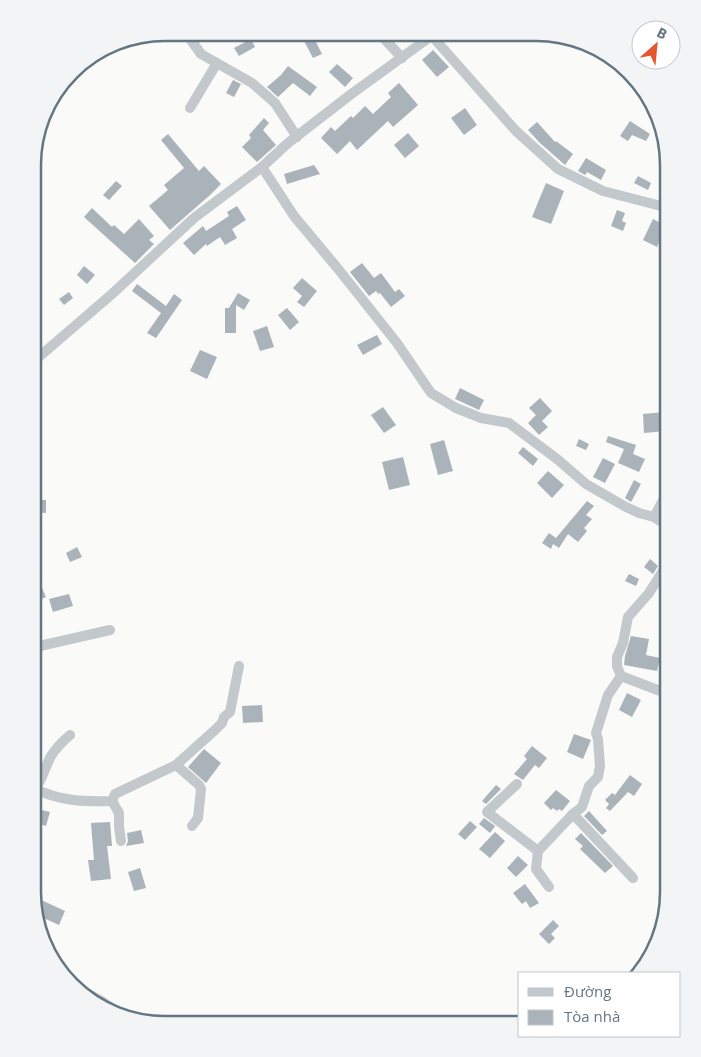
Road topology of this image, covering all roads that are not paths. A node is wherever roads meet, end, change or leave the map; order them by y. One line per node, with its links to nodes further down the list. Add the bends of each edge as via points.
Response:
1 (192, 41): 6 (street, via 201,54)
2 (386, 41): 5 (street)
3 (425, 41): 5 (street)
4 (438, 41): 10 (street, via 516,131 558,169 603,190)
5 (402, 58): 8 (street)
6 (217, 63): 7 (street); 8 (street, via 252,83 275,103)
7 (190, 108)
8 (296, 137): 9 (street)
9 (262, 167): 11 (street, via 194,218); 13 (street, via 294,216 397,343 431,393 464,412 509,423 586,484 626,507)
10 (660, 206)
11 (41, 355)
12 (660, 507): 13 (street)
13 (654, 517): 14 (street)
14 (660, 521)
15 (659, 577): 19 (street, via 628,617 617,657)
16 (110, 630): 17 (street)
17 (41, 646)
18 (239, 666): 22 (street, via 230,712)
19 (620, 676): 20 (street); 27 (street, via 608,695 596,733 598,777 589,786 582,807)
20 (659, 691)
21 (70, 735): 23 (street, via 51,756)
22 (176, 765): 26 (street, via 115,794); 28 (street, via 201,790 198,818)
23 (41, 780)
24 (517, 784): 30 (street, via 487,812)
25 (41, 790): 26 (street, via 81,802)
26 (112, 801): 29 (street, via 119,813)
27 (573, 814): 30 (street); 31 (street)
28 (192, 826)
29 (121, 841)
30 (538, 851): 32 (street, via 536,869)
31 (633, 878)
32 (549, 886)

